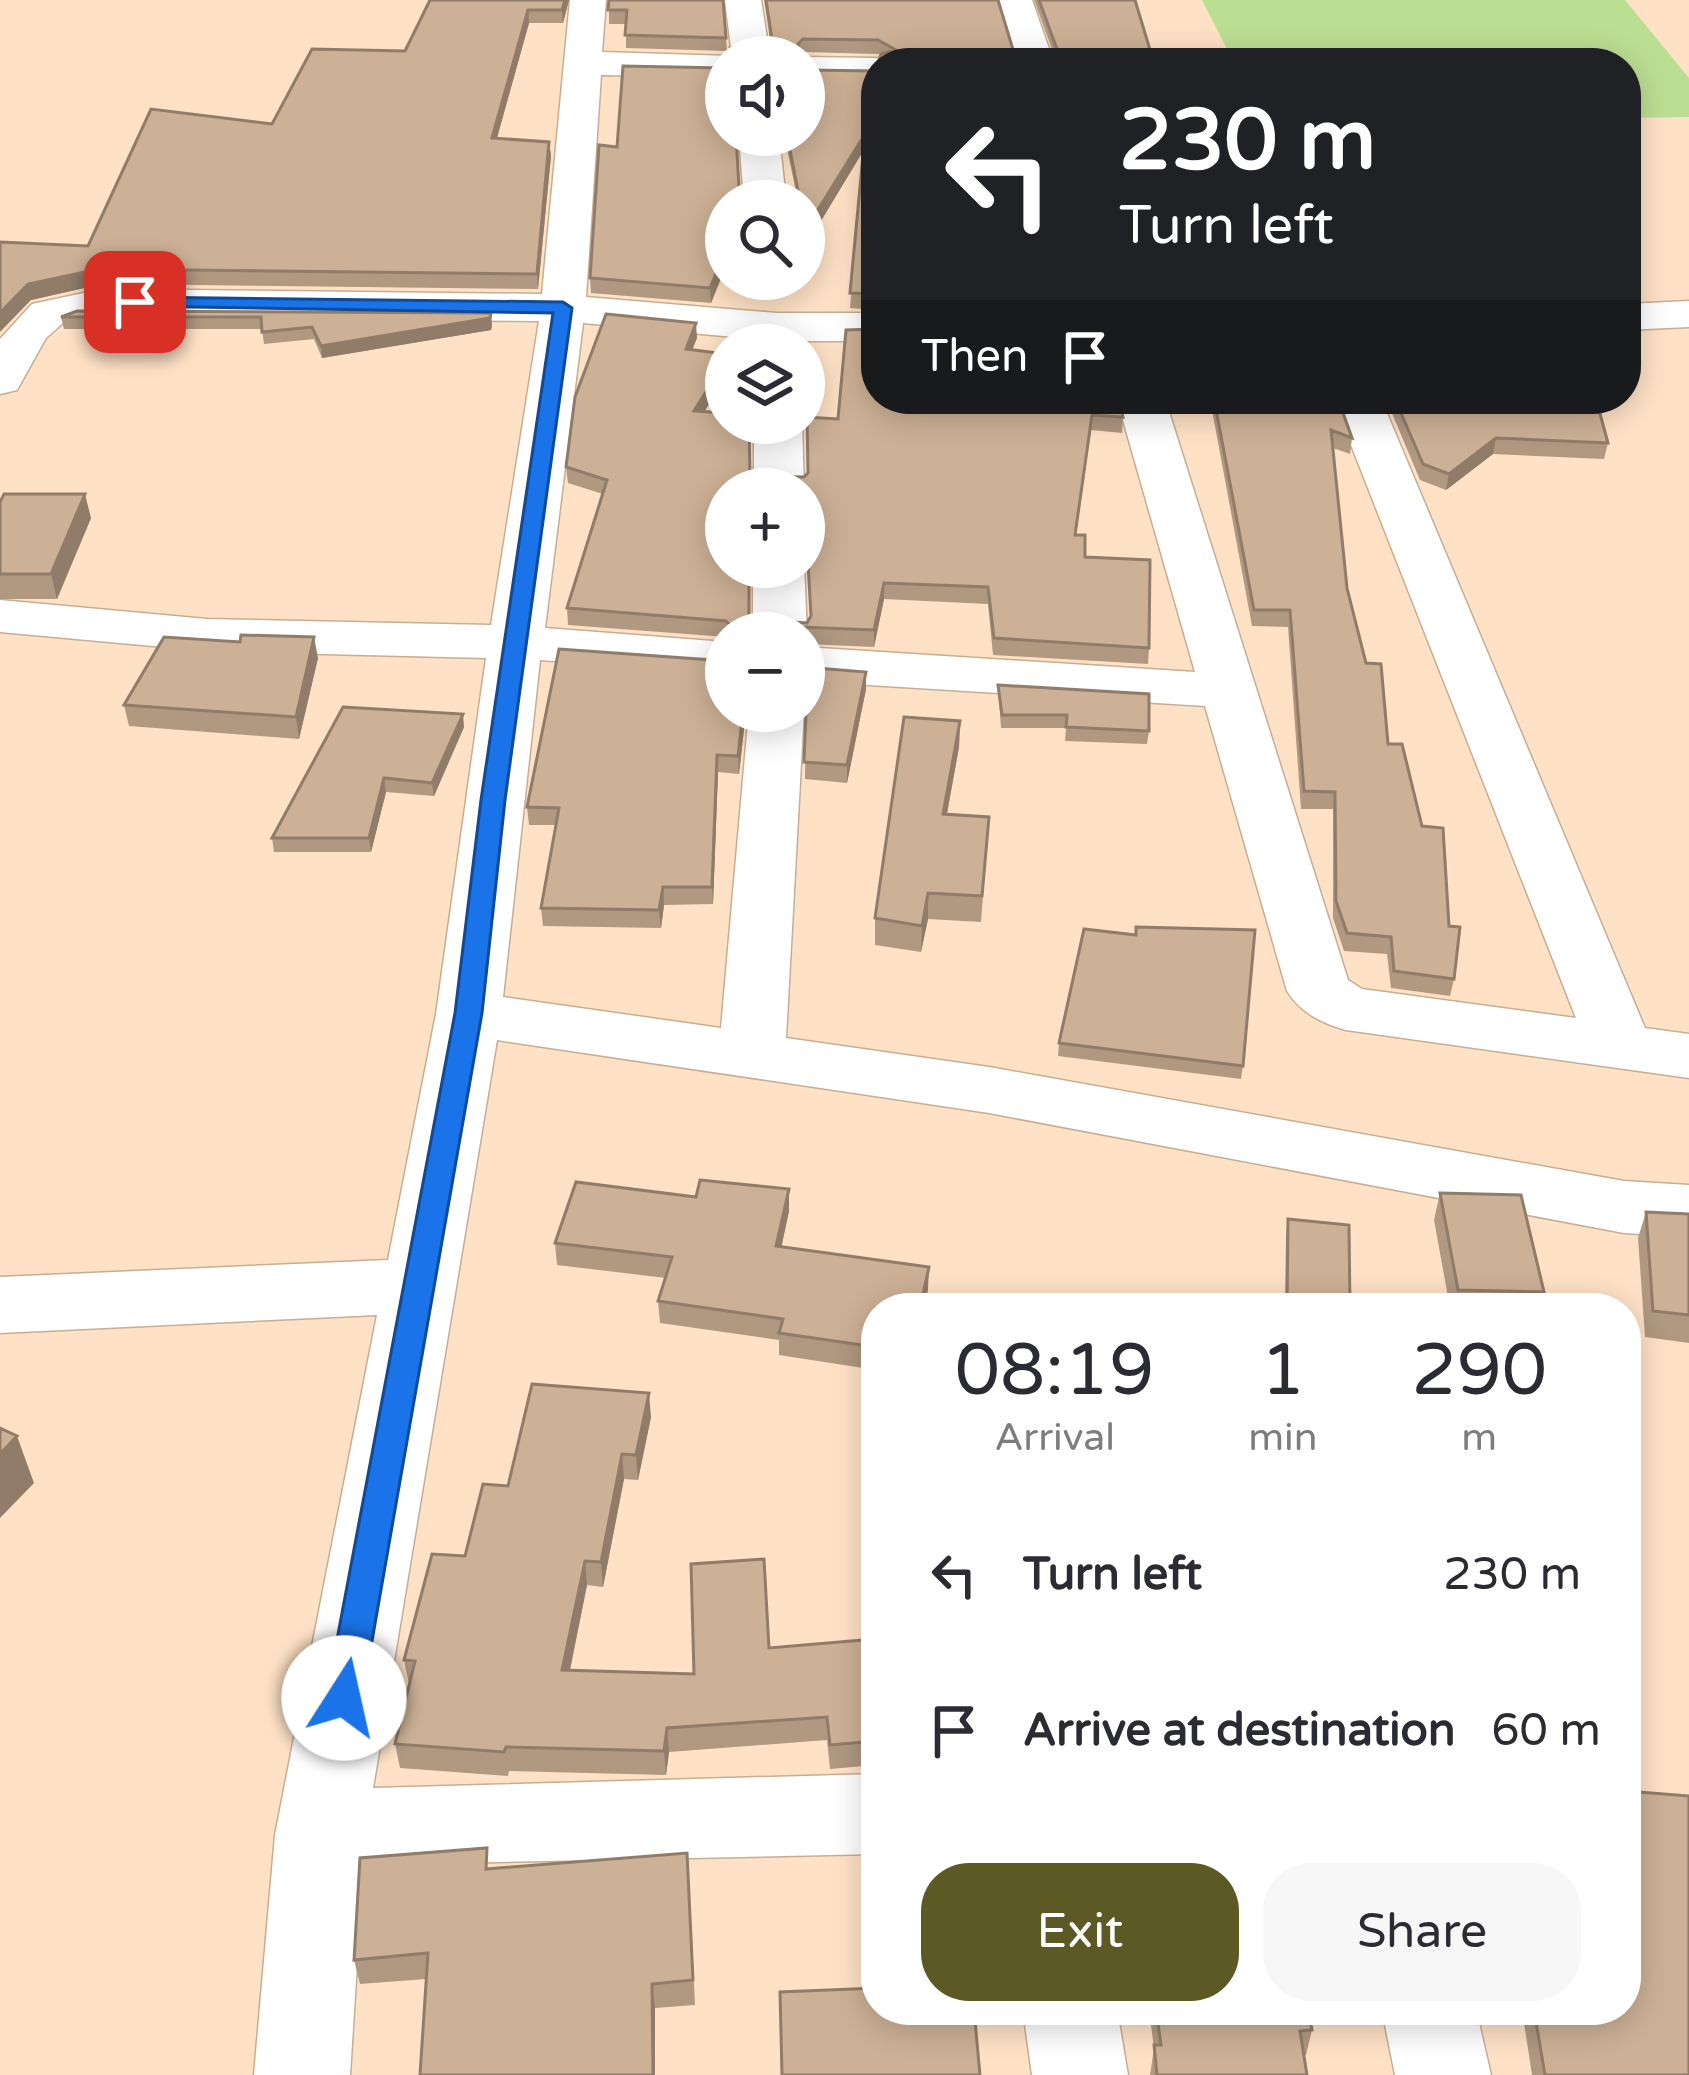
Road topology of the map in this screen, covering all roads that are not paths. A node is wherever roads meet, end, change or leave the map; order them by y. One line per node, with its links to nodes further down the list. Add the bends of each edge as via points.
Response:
1 (743, 0): 4 (street)
2 (1014, 0): 5 (street)
3 (587, 32): 6 (street); 9 (street)
4 (748, 36)
5 (1030, 48)
6 (705, 61)
7 (825, 68): 8 (street)
8 (861, 69)
9 (563, 308): 12 (street); 15 (street, via 62,305 28,328); 19 (street)
10 (1689, 314): 11 (street)
11 (1641, 316)
12 (705, 327)
13 (861, 328): 14 (street)
14 (825, 332)
15 (0, 380)
16 (1146, 414): 22 (street)
17 (1363, 414): 25 (street)
18 (0, 616): 19 (street, via 207,635)
19 (516, 642): 20 (street); 24 (street)
20 (705, 656)
21 (825, 665): 22 (street)
22 (1232, 691): 25 (street, via 1319,991 1346,1008)
23 (775, 732): 26 (street)
24 (469, 1013): 26 (street); 29 (street)
25 (1621, 1049): 27 (street)
26 (752, 1054): 28 (street, via 1624,1207)
27 (1689, 1056)
28 (1689, 1211)
29 (416, 1286): 30 (street); 32 (street)
30 (0, 1305)
31 (861, 1814): 32 (street, via 406,1824)
32 (320, 1835): 35 (street)
33 (1072, 2025): 36 (street)
34 (1432, 2025): 37 (street)
35 (302, 2075)
36 (1080, 2075)
37 (1443, 2075)

